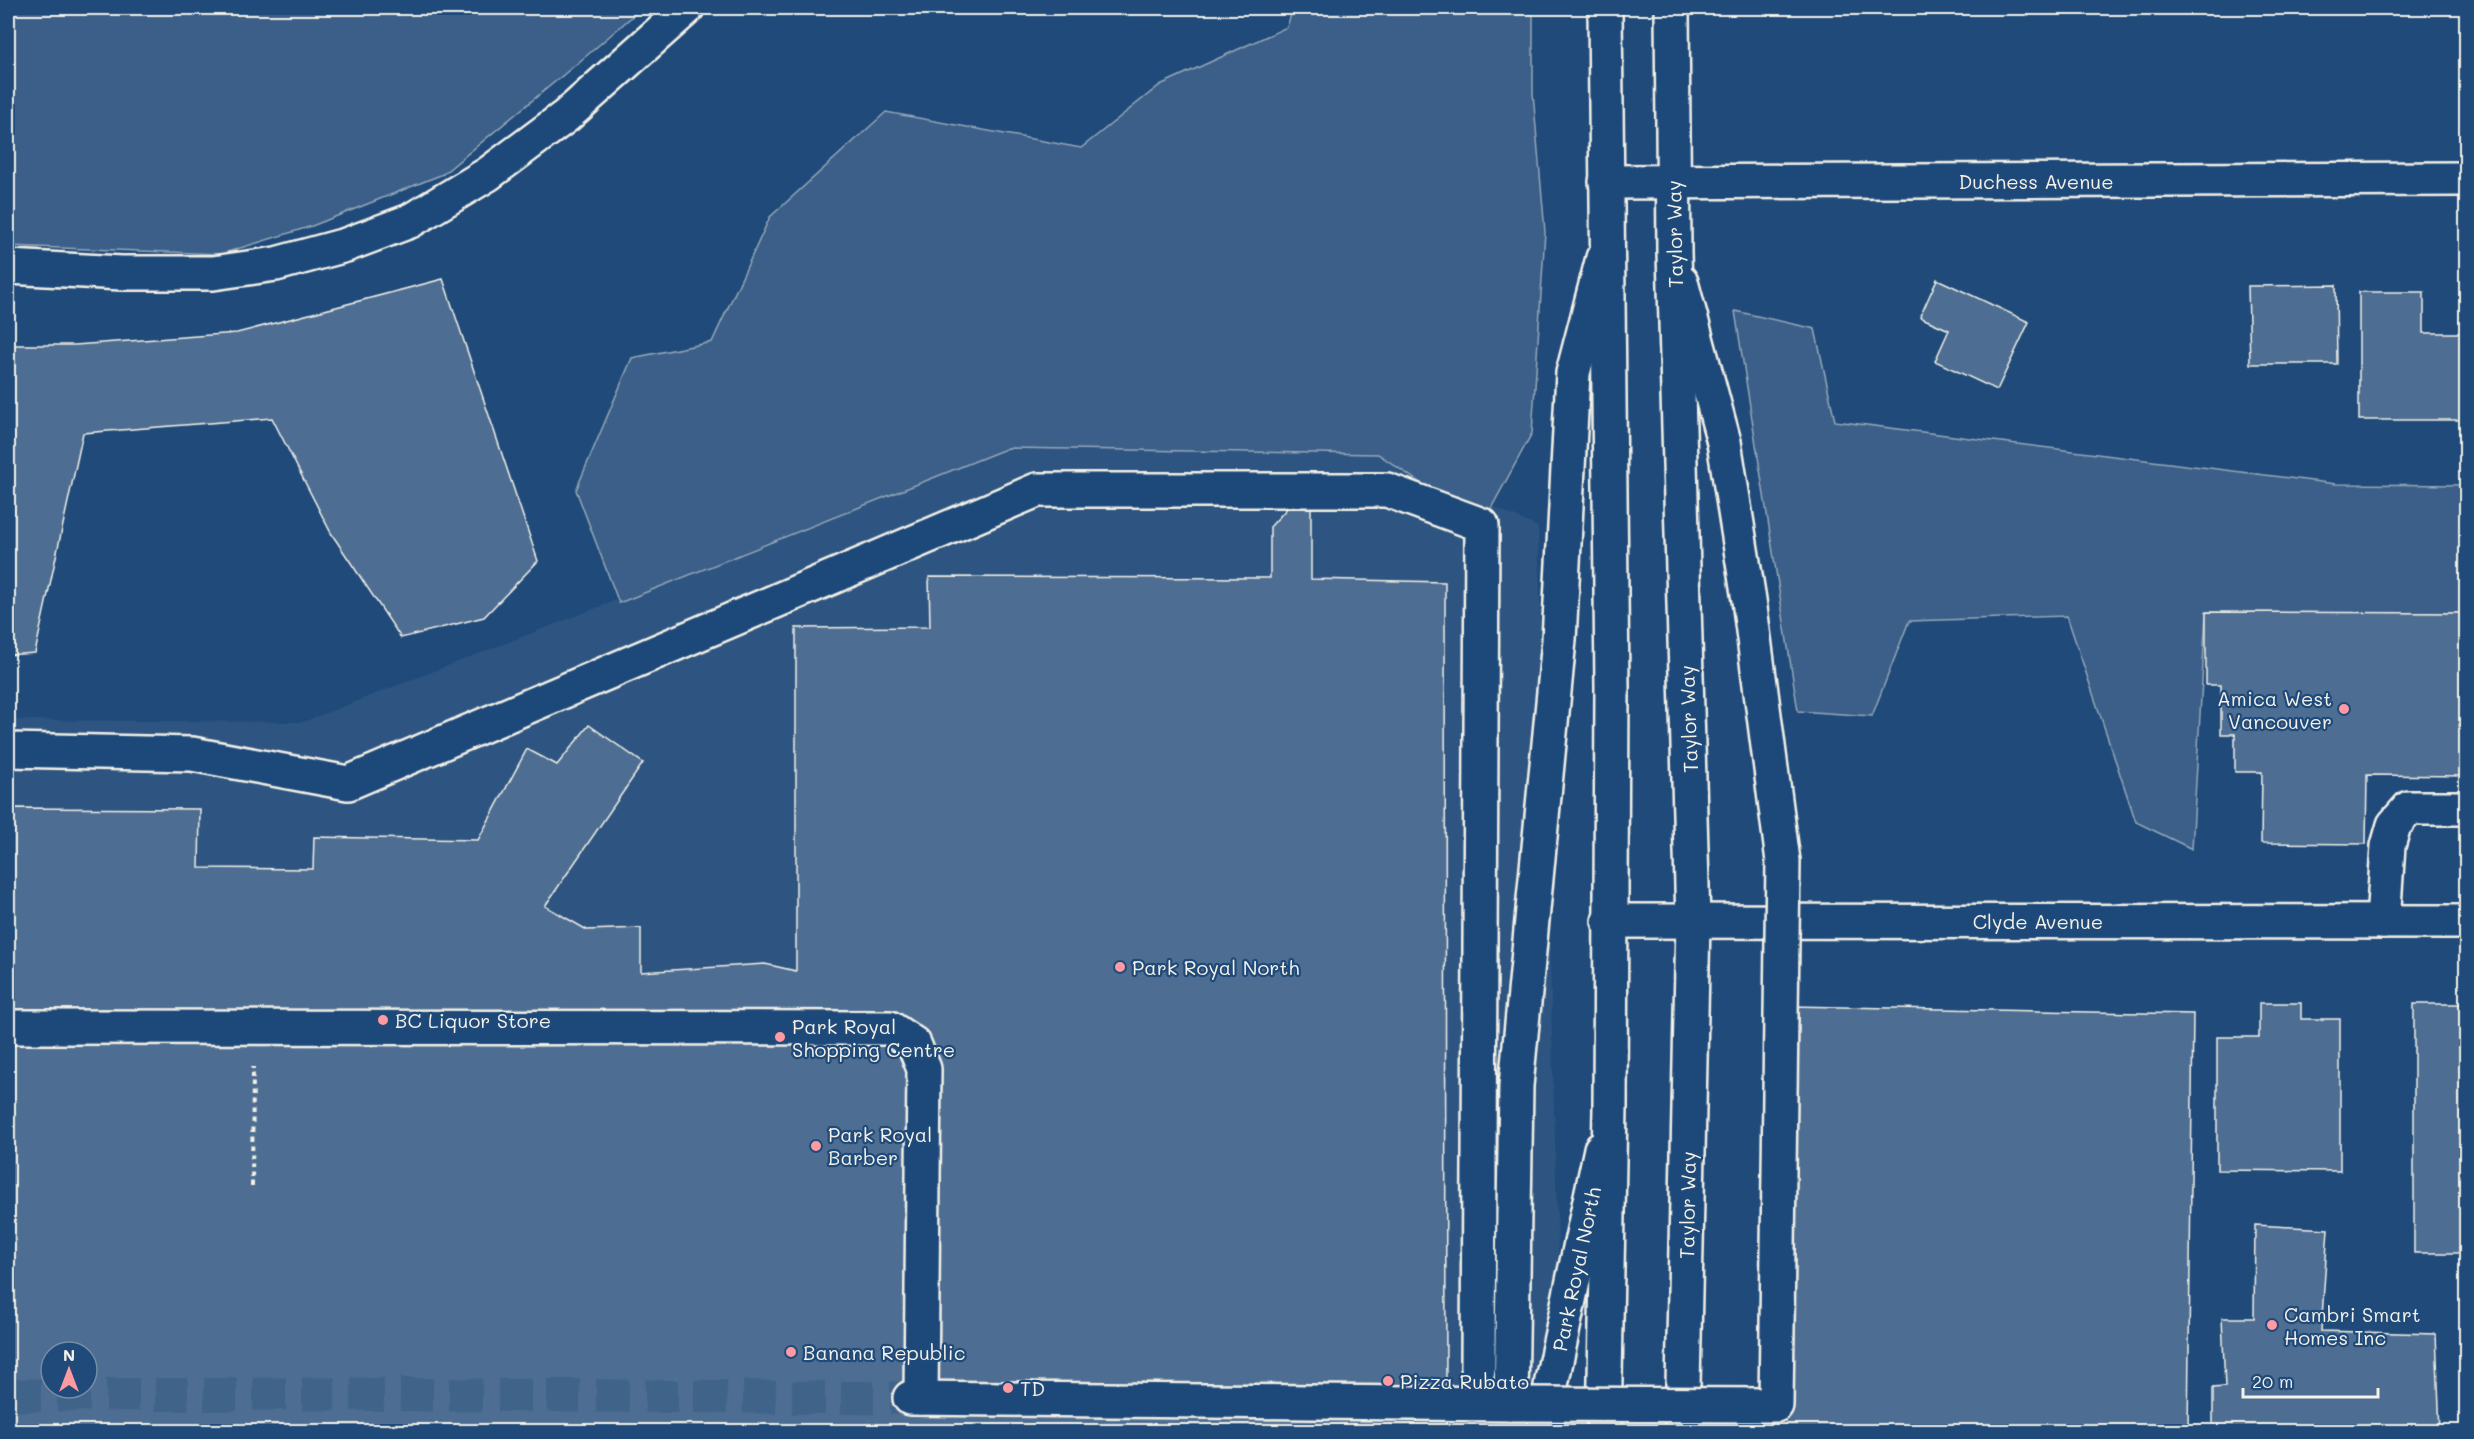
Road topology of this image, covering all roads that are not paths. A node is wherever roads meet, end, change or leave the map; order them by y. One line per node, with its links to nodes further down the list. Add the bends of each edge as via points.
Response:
1 (687, 8): 9 (main road, via 566,116 488,174 410,221 346,245 276,264 213,273)
2 (1605, 8): 5 (main road)
3 (1672, 8): 6 (main road, Taylor Way)
4 (2466, 179): 6 (main road, Duchess Avenue)
5 (1606, 182): 6 (main road, Duchess Avenue); 7 (main road)
6 (1672, 183): 8 (main road, Taylor Way)
7 (1608, 237): 12 (main road, via 1612,635); 19 (main road, via 1573,373 1560,640 1516,1086)
8 (1674, 252): 13 (main road, Taylor Way); 19 (main road, bridge, via 1724,442 1783,861 1776,1405)
9 (8, 267)
10 (8, 750): 18 (main road, via 192,754 348,783 1037,490 1388,490 1482,525)
11 (2466, 808): 14 (main road, via 2409,808 2394,825 2388,846)
12 (1609, 921): 13 (main road, Clyde Avenue); 17 (main road)
13 (1693, 921): 14 (main road, Clyde Avenue); 22 (main road, Taylor Way)
14 (2383, 922): 15 (main road, Clyde Avenue)
15 (2466, 922)
16 (8, 1027): 19 (main road, via 890,1028 914,1044 924,1069 916,1398)
17 (1610, 1107): 20 (main road, Park Royal North); 21 (main road)
18 (1478, 1370)
19 (1511, 1404)
20 (1544, 1431)
21 (1604, 1431)
22 (1682, 1431)

